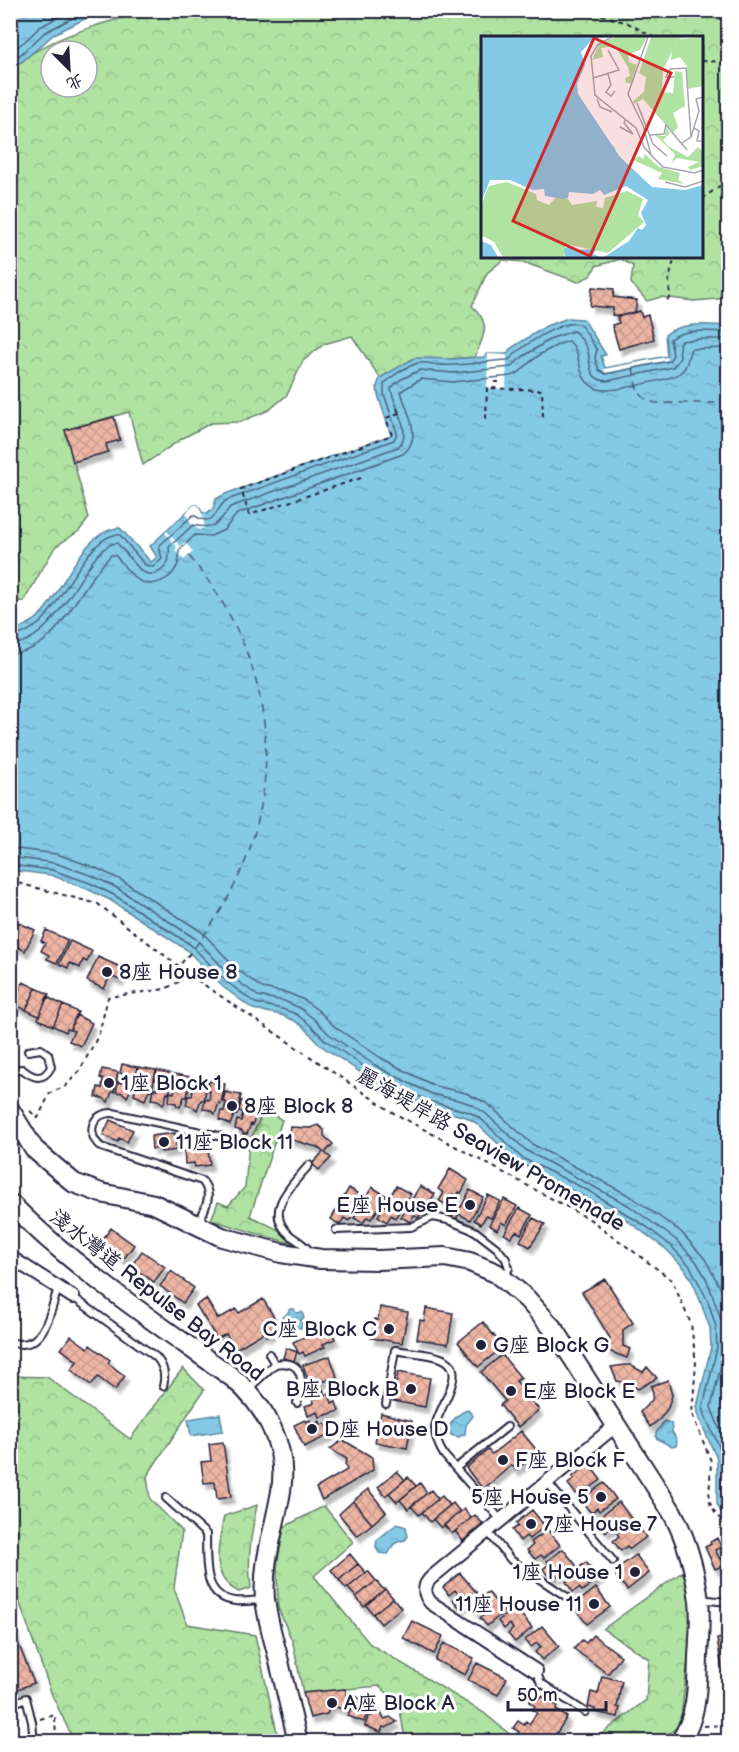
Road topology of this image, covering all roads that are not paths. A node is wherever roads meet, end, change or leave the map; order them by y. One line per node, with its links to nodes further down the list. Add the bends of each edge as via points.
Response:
1 (28, 1051): 2 (lane, via 41,1049 48,1054 51,1067 46,1075 37,1078 22,1069)
2 (10, 1070)
3 (10, 1110): 7 (main road, via 34,1149 74,1183 154,1204)
4 (219, 1136): 7 (lane, via 113,1113 102,1114 92,1126 94,1140 101,1147 202,1181 209,1196)
5 (309, 1165): 10 (lane, via 281,1199 278,1211 285,1230)
6 (10, 1203): 18 (main road, 淺水灣道 Repulse Bay Road, via 79,1266)
7 (197, 1226): 10 (main road, via 271,1251)
8 (336, 1230): 11 (lane, via 411,1227 434,1217 448,1220 475,1231 497,1248 509,1268)
9 (10, 1257): 12 (street)
10 (314, 1257): 11 (main road, via 445,1257 470,1262)
11 (504, 1280): 21 (main road, via 556,1332)
12 (59, 1288): 13 (street); 14 (lane, via 40,1336 32,1343)
13 (73, 1297): 17 (lane, via 156,1357 165,1373)
14 (14, 1343)
15 (269, 1354): 16 (lane)
16 (275, 1364): 18 (lane); 19 (lane, via 293,1366 300,1375 302,1385)
17 (163, 1386)
18 (247, 1391): 30 (main road, 淺水灣道 Repulse Bay Road, via 271,1425 282,1464 265,1564)
19 (297, 1403)
20 (386, 1404): 23 (lane, via 395,1350 446,1360 454,1378 438,1415 436,1436)
21 (615, 1426): 24 (street); 31 (main road, via 683,1533)
22 (507, 1427): 23 (lane)
23 (456, 1468): 26 (lane)
24 (547, 1482): 26 (street); 28 (lane)
25 (166, 1498): 30 (lane, via 206,1534 207,1573 216,1592 234,1601)
26 (501, 1520): 27 (street)
27 (488, 1532): 29 (lane, via 511,1560); 33 (street, via 428,1581 425,1595 431,1603)
28 (613, 1561)
29 (567, 1597)
30 (265, 1600): 37 (main road, 淺水灣道 Repulse Bay Road)
31 (699, 1602): 32 (lane); 38 (main road, via 696,1703)
32 (729, 1602)
33 (536, 1671): 35 (lane, via 541,1683)
34 (10, 1705): 36 (lane, via 26,1698)
35 (585, 1712)
36 (34, 1742)
37 (298, 1742)
38 (680, 1742)

